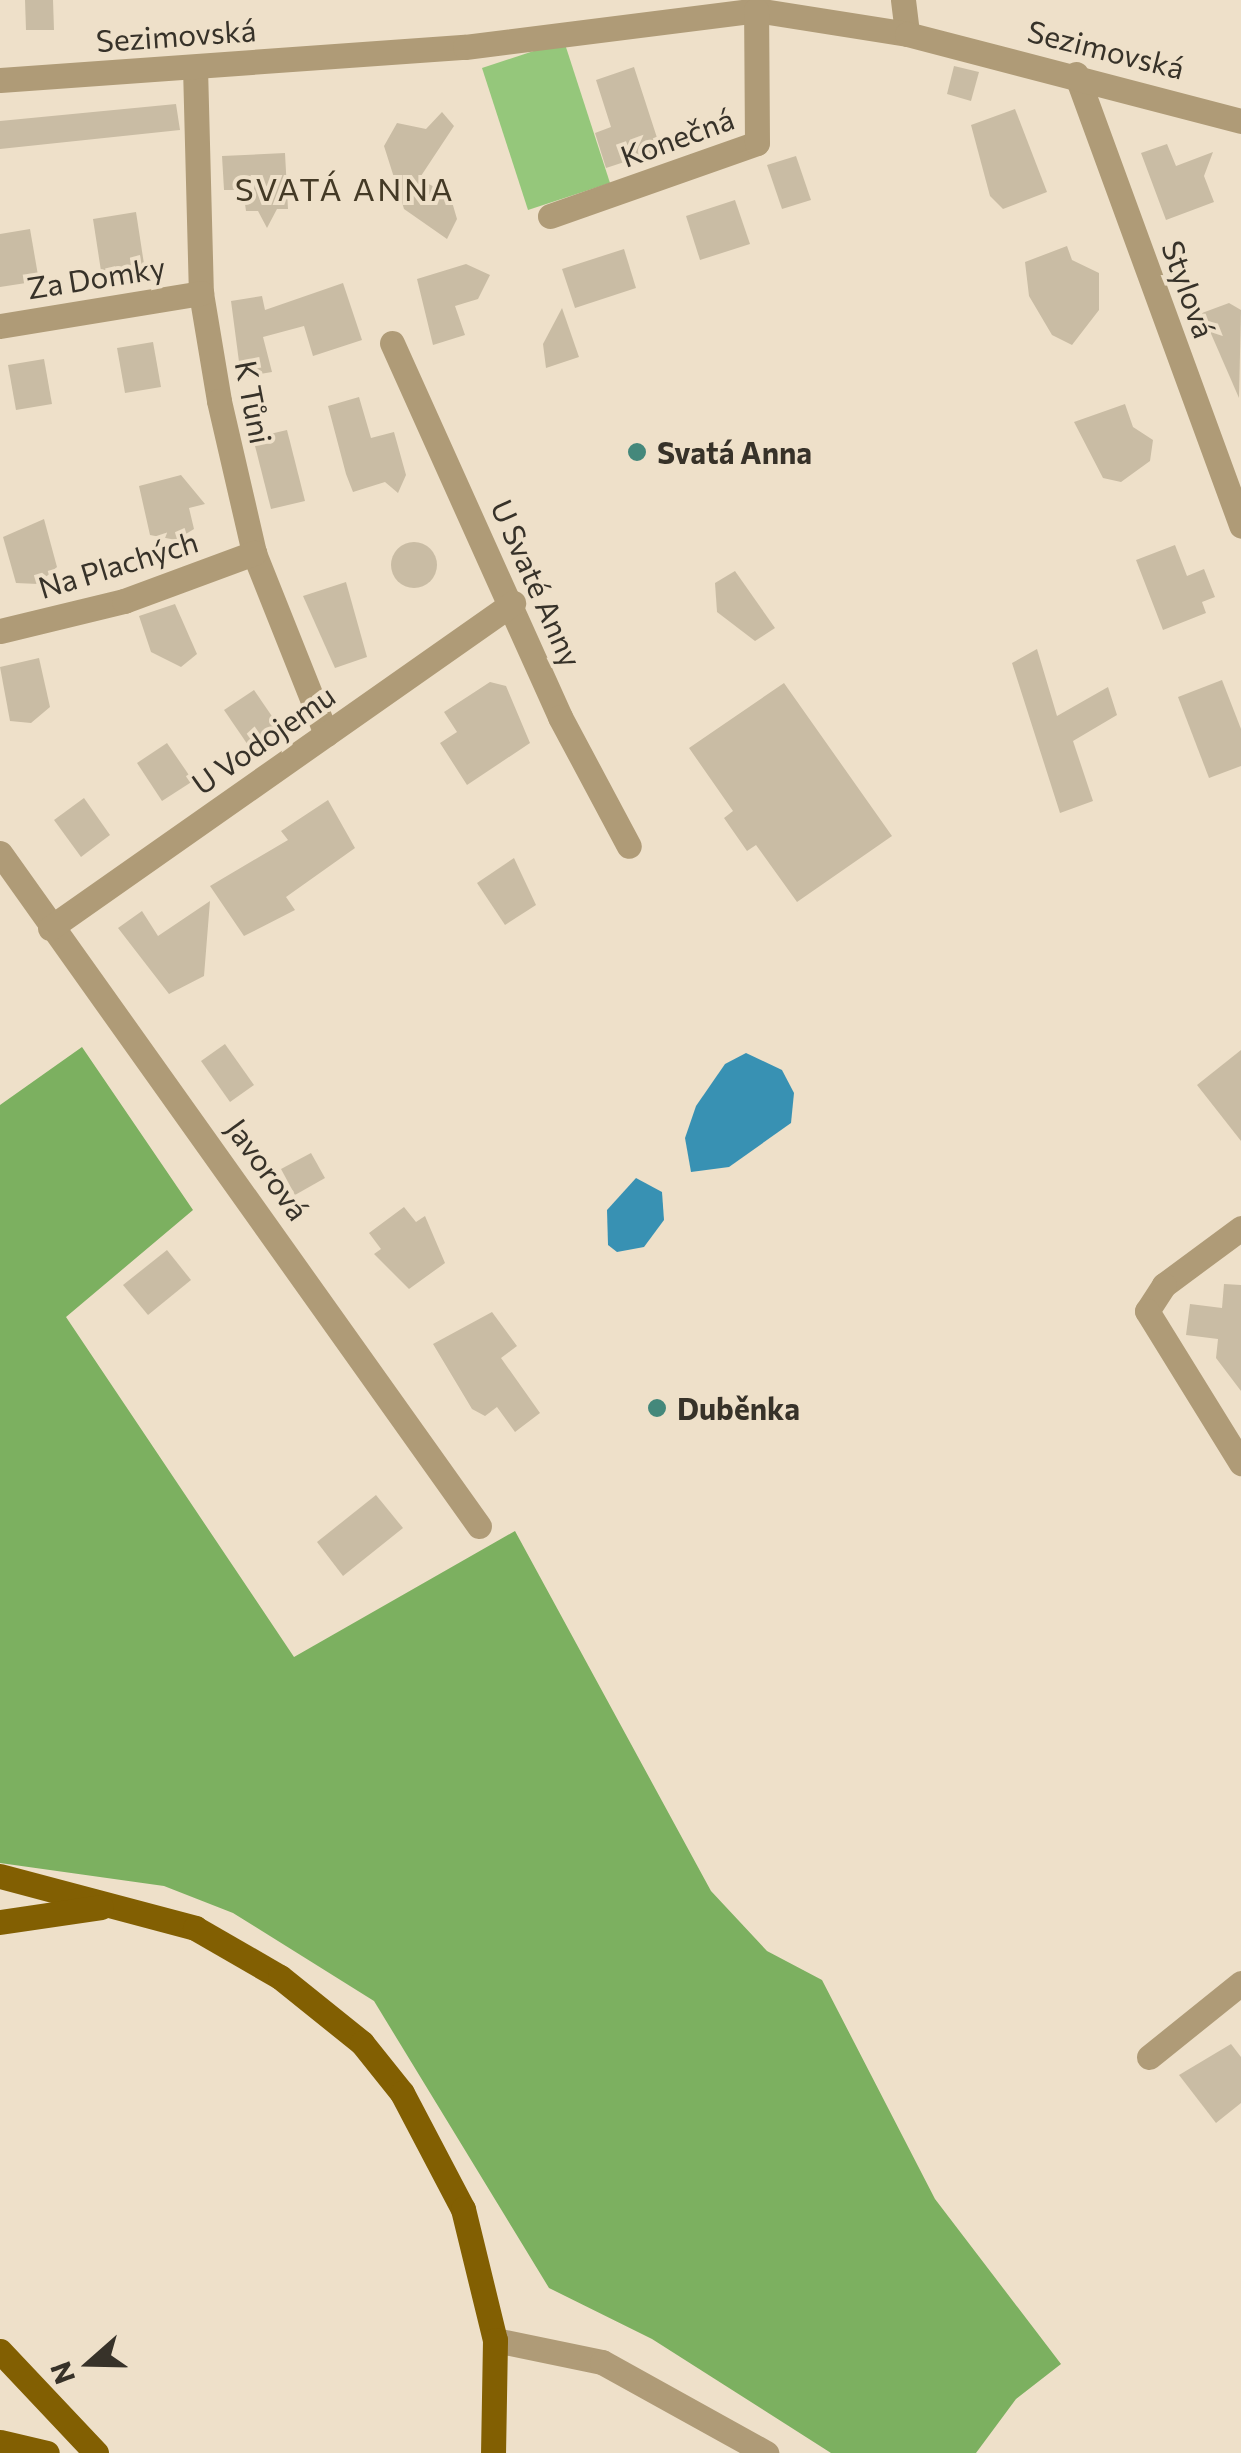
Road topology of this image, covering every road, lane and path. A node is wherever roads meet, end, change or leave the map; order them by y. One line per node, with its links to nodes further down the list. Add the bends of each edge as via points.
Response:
1 (902, 0): 3 (street)
2 (756, 10): 3 (street, Sezimovská); 4 (street, Sezimovská, via 465,47); 8 (street, Konečná, via 756,143)
3 (907, 34): 5 (street, Sezimovská)
4 (194, 67): 6 (street, Sezimovská); 9 (street, K Tůni)
5 (1076, 74): 7 (street, Sezimovská); 12 (street, Stylová)
6 (0, 80)
7 (1241, 121)
8 (550, 216)
9 (202, 293): 10 (street, Za Domky); 13 (street, K Tůni)
10 (0, 326)
11 (392, 343): 14 (street, U Svaté Anny)
12 (1241, 526)
13 (254, 553): 15 (street, Na Plachých, via 124,601); 16 (street, K Tůni)
14 (513, 603): 16 (street, U Vodojemu); 17 (street, U Svaté Anny)
15 (0, 631)
16 (326, 734): 19 (street, U Vodojemu)
17 (629, 846)
18 (0, 853): 19 (street, Javorová)
19 (50, 928): 22 (street, Javorová)
20 (1241, 1228): 21 (street, via 1164,1285 1146,1311)
21 (1241, 1464)
22 (479, 1526)
23 (0, 1876): 24 (main road)
24 (136, 1908): 25 (main road, via 79,1906); 28 (main road, via 195,1928 280,1977 362,2043 402,2094 464,2209)
25 (0, 1922)
26 (1241, 1984): 27 (street)
27 (1149, 2058)
28 (496, 2340): 33 (main road); 34 (street, via 602,2362)
29 (0, 2351): 32 (main road)
30 (0, 2442): 31 (main road)
31 (47, 2453)
32 (96, 2453)
33 (494, 2453)
34 (766, 2453)

